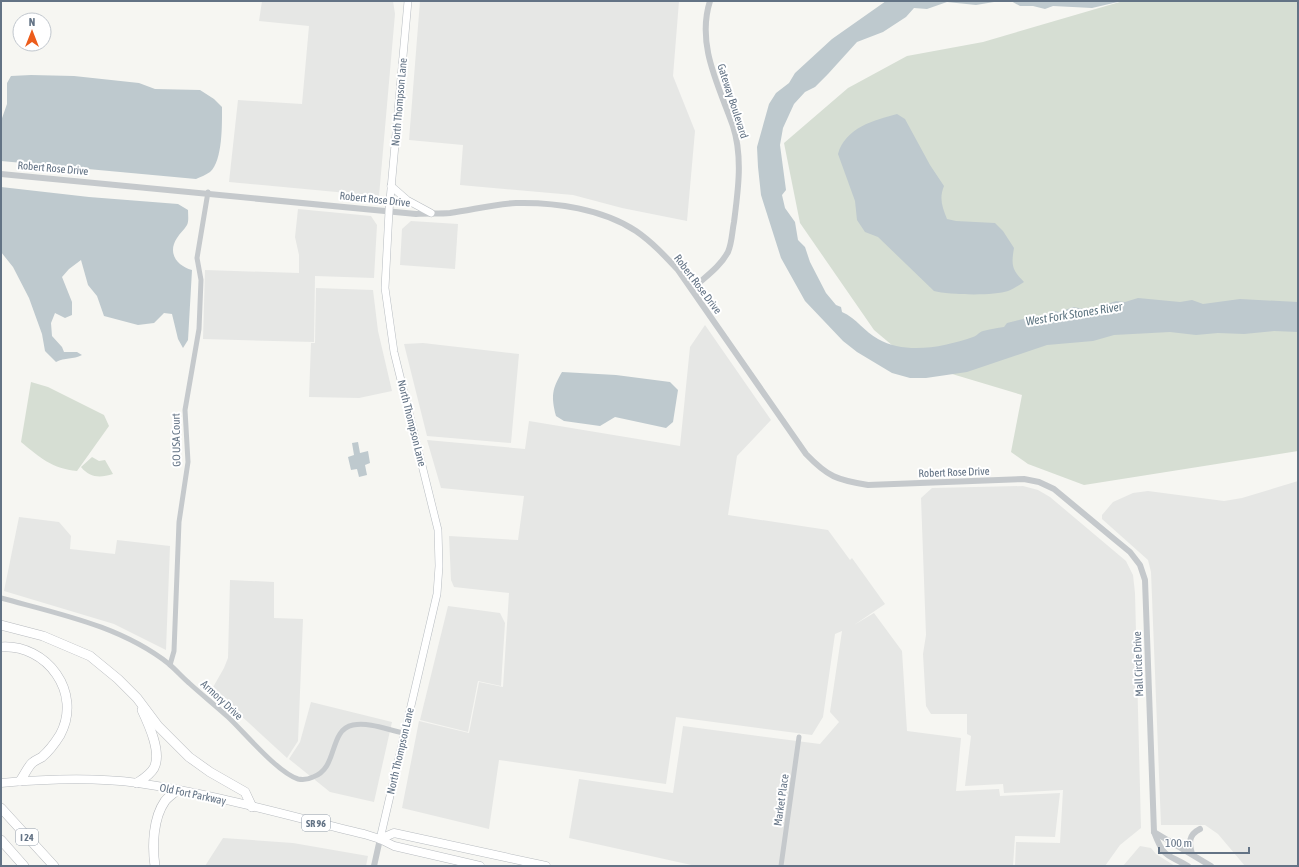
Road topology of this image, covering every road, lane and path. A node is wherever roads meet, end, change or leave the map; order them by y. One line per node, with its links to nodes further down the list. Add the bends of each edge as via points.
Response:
1 (408, 1): 4 (main road, North Thompson Lane)
2 (710, 1): 8 (street, Gateway Boulevard, via 705,39 713,76 739,151 739,172 729,250 716,268)
3 (1, 174): 5 (street, Robert Rose Drive)
4 (391, 186): 6 (main road, North Thompson Lane); 7 (main road, via 407,200)
5 (208, 192): 6 (street, Robert Rose Drive); 13 (street, GO USA Court, via 197,258 201,280 199,329 185,410 188,462 179,522 174,651)
6 (389, 211): 7 (street, Robert Rose Drive); 15 (main road, North Thompson Lane, via 385,288 388,319 438,530 437,594)
7 (430, 213): 8 (street, Robert Rose Drive, via 449,213 515,203 580,209 608,217 634,230 656,247)
8 (692, 289): 9 (street, Robert Rose Drive, via 806,454 822,471 844,482 868,485 1024,479 1054,489)
9 (1089, 518): 24 (street, Mall Circle Drive, via 1130,552 1140,565 1145,580)
10 (1, 598): 13 (street, Armory Drive, via 71,617 125,636)
11 (1, 626): 14 (highway, via 43,636 90,656)
12 (1, 647): 17 (highway, via 22,648 48,662 63,688 66,702 66,719 61,734 54,745 32,763)
13 (170, 665): 15 (street, Armory Drive, via 228,717 248,739 298,779 321,774 330,762 336,742 352,725 365,724)
14 (118, 679): 19 (highway, via 142,710 152,733 156,762 154,769); 21 (highway, via 137,698 158,726 189,757 245,792)
15 (404, 733): 25 (main road, North Thompson Lane)
16 (799, 737): 34 (street, Market Place)
17 (20, 781): 18 (main road, Old Fort Parkway / SR 96); 19 (main road, Old Fort Parkway / SR 96, via 76,779)
18 (1, 783)
19 (137, 783): 20 (main road, Old Fort Parkway / SR 96)
20 (177, 790): 21 (main road, Old Fort Parkway / SR 96); 30 (highway, via 166,800 158,818 154,837)
21 (252, 807): 25 (main road, Old Fort Parkway / SR 96)
22 (1, 808): 29 (highway, I 24)
23 (1200, 829): 27 (street, via 1190,838)
24 (1154, 832): 27 (street); 35 (street, Mall Circle Drive, via 1162,852)
25 (380, 839): 31 (street); 32 (main road, Old Fort Parkway / SR 96, via 394,846); 33 (main road, via 394,832)
26 (1, 840): 28 (highway, I 24)
27 (1192, 854): 36 (street)
28 (24, 866)
29 (54, 866)
30 (155, 866)
31 (374, 866)
32 (480, 866)
33 (546, 866)
34 (781, 866)
35 (1188, 866)
36 (1210, 866)

